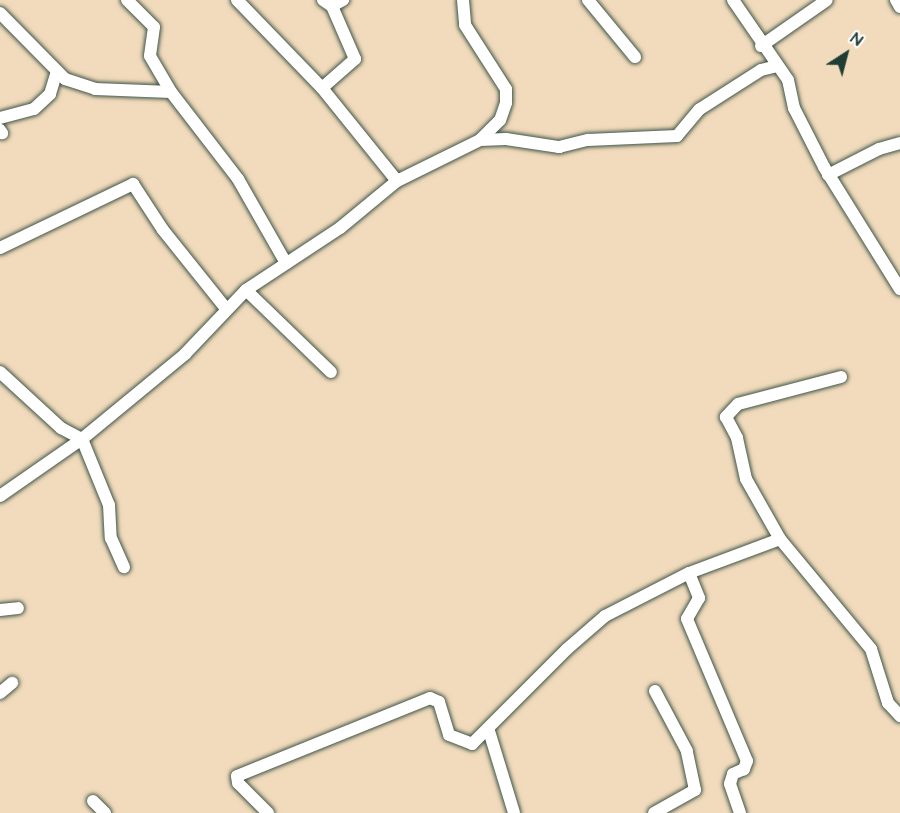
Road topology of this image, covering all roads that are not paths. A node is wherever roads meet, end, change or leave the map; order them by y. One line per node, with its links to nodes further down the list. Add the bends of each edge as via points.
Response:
1 (127, 0): 16 (street, via 154,27 150,56)
2 (237, 0): 15 (street)
3 (463, 0): 18 (street, via 465,25 506,89 500,120)
4 (588, 0): 12 (street)
5 (733, 0): 11 (street)
6 (827, 0): 11 (street)
7 (896, 0): 9 (street)
8 (332, 2): 15 (street, via 355,59)
9 (900, 7)
10 (0, 13): 14 (street)
11 (761, 46): 13 (street)
12 (635, 57)
13 (777, 66): 18 (street, via 761,70 700,109 676,135 588,140 559,147 506,139); 20 (street, via 788,80 794,108)
14 (57, 71): 16 (street, via 65,79 95,89); 17 (street, via 50,94 34,109)
15 (322, 88): 21 (street)
16 (171, 92): 23 (street, via 238,179)
17 (0, 118)
18 (480, 141): 21 (street)
19 (900, 143): 20 (street, via 879,149)
20 (828, 175): 24 (street)
21 (397, 181): 23 (street, via 340,228)
22 (0, 248): 26 (street, via 133,184 163,230)
23 (286, 263): 25 (street)
24 (900, 289)
25 (246, 290): 26 (street); 28 (street)
26 (227, 310): 30 (street, via 185,354)
27 (0, 372): 30 (street, via 61,428)
28 (331, 372)
29 (842, 377): 32 (street, via 738,404 726,417 737,438 746,479)
30 (82, 439): 31 (street); 33 (street, via 109,505 111,538)
31 (0, 496)
32 (780, 539): 34 (street); 40 (street, via 870,649 888,703)
33 (124, 567)
34 (689, 573): 41 (street, via 605,616 567,649); 47 (street, via 699,598 687,619 747,761 744,769 733,774 730,784)
35 (18, 608): 36 (street)
36 (0, 610)
37 (12, 682): 39 (street)
38 (655, 691): 46 (street, via 687,751 695,790)
39 (0, 693)
40 (900, 716)
41 (489, 731): 44 (street, via 472,744 449,735 439,702 430,698 237,776 238,783); 45 (street)
42 (93, 801): 43 (street)
43 (105, 813)
44 (268, 813)
45 (514, 813)
46 (654, 813)
47 (740, 813)

